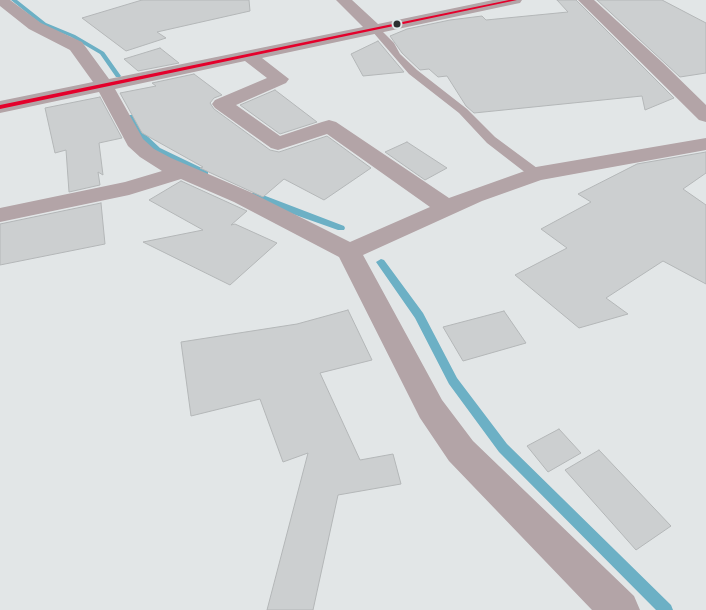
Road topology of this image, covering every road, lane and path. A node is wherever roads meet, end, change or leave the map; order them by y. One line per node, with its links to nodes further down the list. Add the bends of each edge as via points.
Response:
1 (1, 0): 7 (street, via 35,26 76,46)
2 (342, 0): 5 (street)
3 (515, 0): 5 (street)
4 (585, 0): 9 (street)
5 (375, 29): 6 (street); 12 (lane, via 413,72 463,111 491,140)
6 (246, 55): 7 (street); 13 (street, via 280,79 222,104 278,144 329,126)
7 (104, 85): 8 (street); 11 (street, via 135,142 147,153)
8 (0, 107)
9 (706, 116)
10 (706, 144): 12 (street)
11 (181, 172): 14 (street, via 129,188); 15 (street, via 242,198)
12 (536, 174): 13 (street)
13 (448, 208): 15 (street)
14 (0, 214)
15 (348, 252): 16 (street, via 431,409 461,451)
16 (620, 610)

